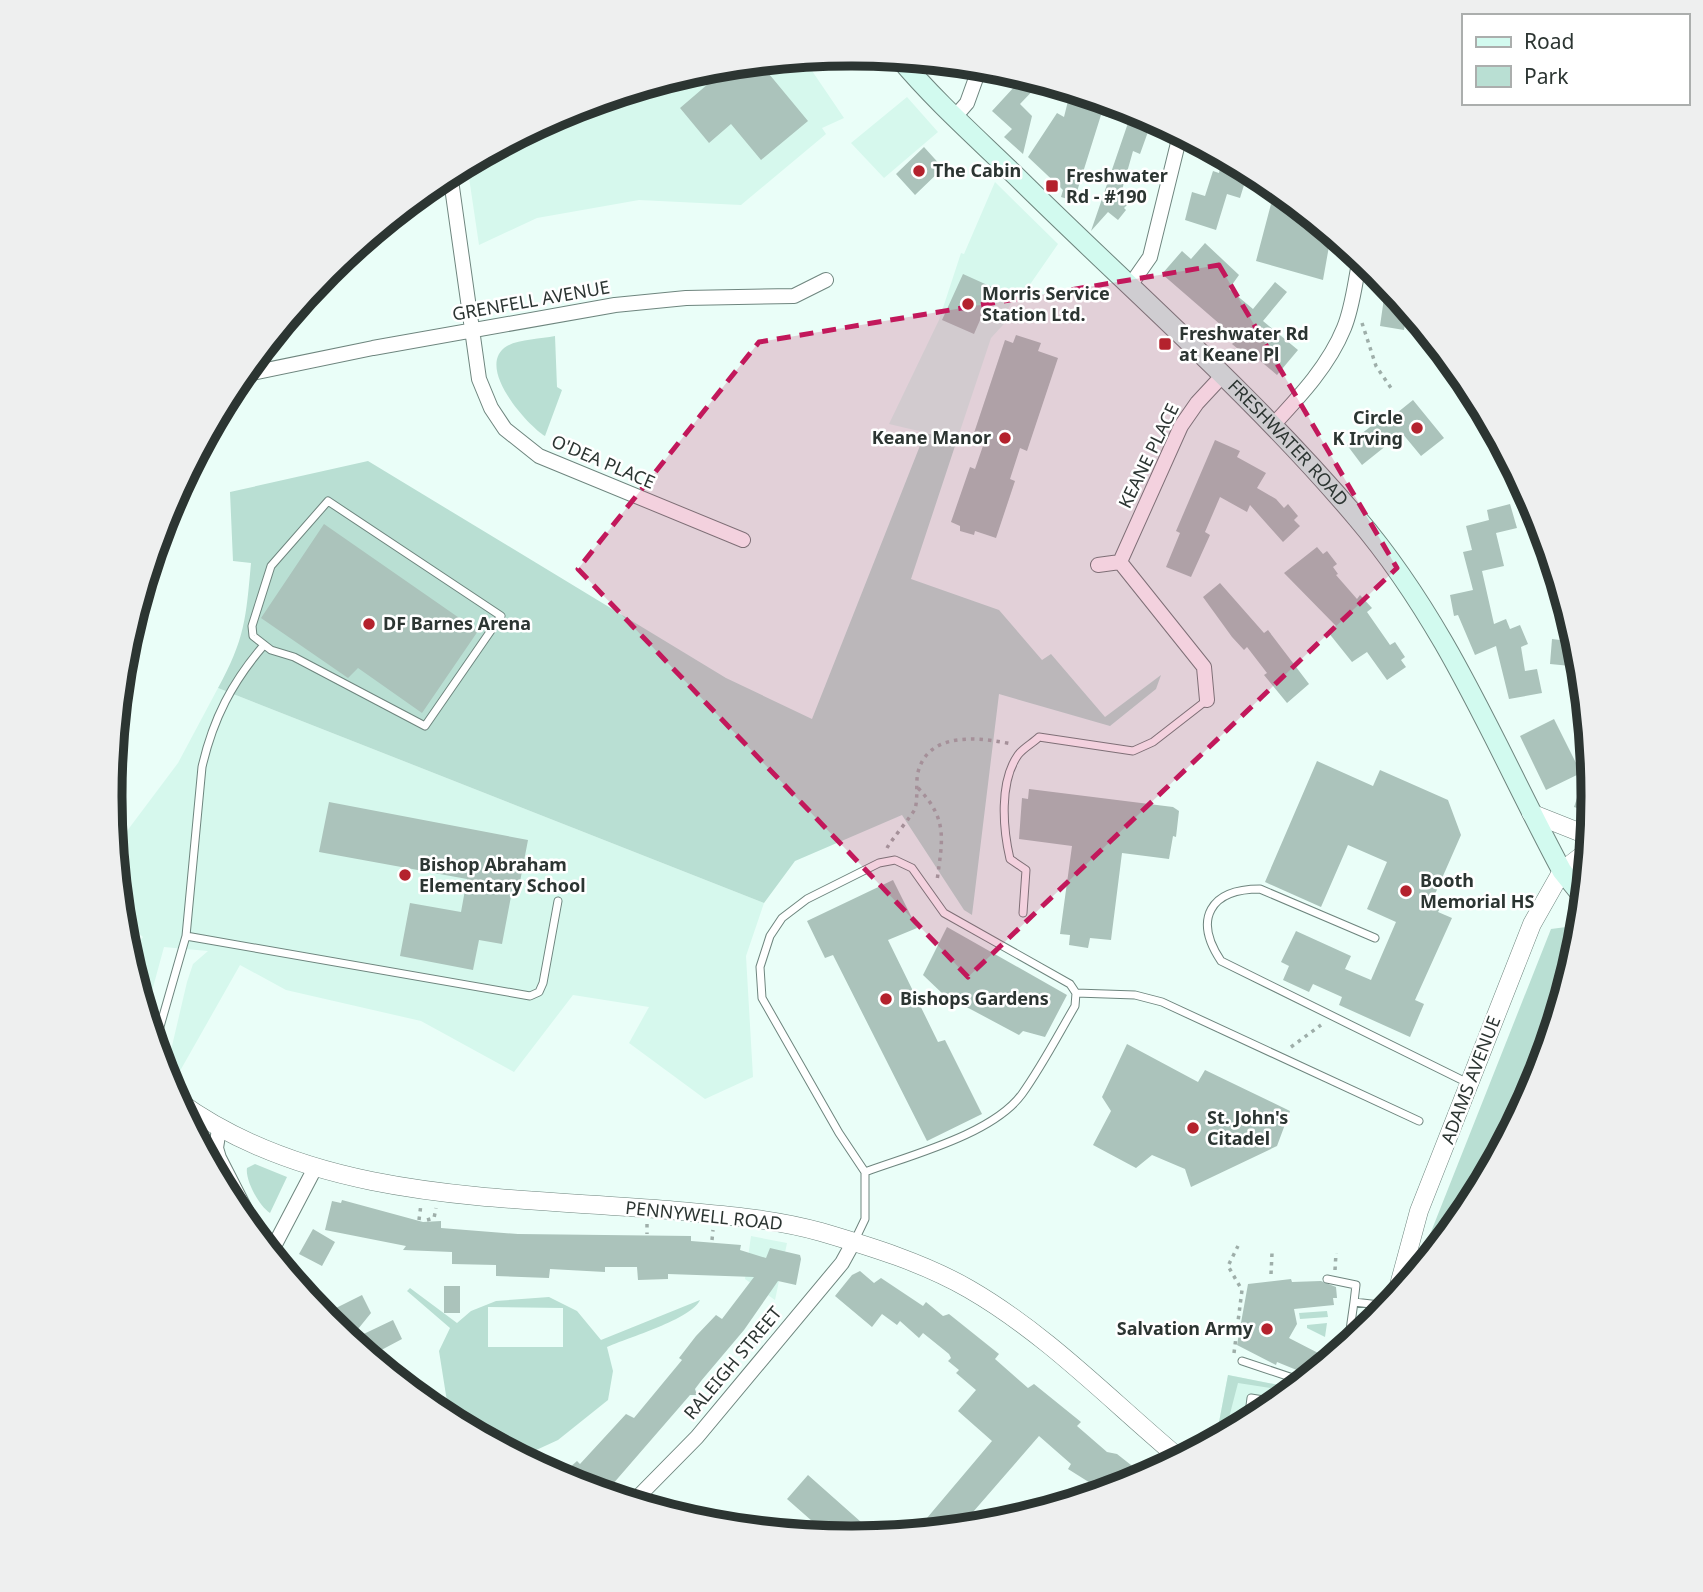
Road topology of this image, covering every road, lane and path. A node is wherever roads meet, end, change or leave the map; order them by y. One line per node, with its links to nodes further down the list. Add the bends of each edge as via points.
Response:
1 (909, 69): 3 (main road, FRESHWATER ROAD)
2 (976, 78): 3 (street, via 967,103)
3 (954, 118): 8 (main road, FRESHWATER ROAD)
4 (1178, 144): 8 (street, via 1150,257)
5 (452, 186): 10 (street, O'DEA PLACE)
6 (1357, 271): 14 (street, via 1338,339 1306,390)
7 (826, 280): 10 (street, GRENFELL AVENUE, via 794,296 650,301)
8 (1129, 287): 12 (main road, FRESHWATER ROAD)
9 (1361, 317): 13 (path, via 1376,366)
10 (471, 331): 11 (street, GRENFELL AVENUE); 15 (street, O'DEA PLACE, via 479,379 491,408 521,444 558,465)
11 (259, 372)
12 (1223, 375): 14 (main road, FRESHWATER ROAD); 16 (street, KEANE PLACE, via 1181,426)
13 (1393, 391)
14 (1274, 424): 22 (main road, FRESHWATER ROAD, via 1356,516 1425,608)
15 (743, 540)
16 (1120, 562): 17 (street); 19 (street, via 1204,667)
17 (1098, 565)
18 (264, 645): 18 (lane, via 425,726 501,616 328,501 271,566 253,626 253,636); 31 (lane, via 235,680 208,741)
19 (1207, 700): 20 (lane, via 1153,742 1133,751 1039,737)
20 (1028, 747): 21 (path, via 975,738 950,741 920,765); 30 (lane, via 1017,756 1008,783 1003,829 1010,859 1026,870)
21 (917, 787): 25 (path, via 914,813 898,828); 29 (path, via 938,815 943,839)
22 (1531, 813): 23 (street); 26 (main road, FRESHWATER ROAD)
23 (1579, 832)
24 (1578, 859): 26 (street)
25 (879, 863): 29 (lane, via 895,860 912,868); 43 (lane, via 807,899 782,918 770,936 760,967 762,998)
26 (1562, 871): 27 (main road, FRESHWATER ROAD); 37 (street, ADAMS AVENUE, via 1532,924)
27 (1575, 887)
28 (558, 901): 31 (lane, via 543,983 539,992 530,996)
29 (936, 901): 33 (lane, via 944,913 1070,984)
30 (1023, 913)
31 (186, 936): 35 (lane)
32 (1375, 938): 34 (lane, via 1260,889 1224,895 1210,911 1206,928 1221,961)
33 (1076, 993): 36 (lane, via 1135,995 1162,1002); 43 (lane, via 1075,1006 1021,1096 969,1134)
34 (1335, 1016): 36 (path); 37 (lane)
35 (160, 1027)
36 (1279, 1056): 39 (lane)
37 (1469, 1083): 55 (street, ADAMS AVENUE, via 1416,1222)
38 (194, 1112): 40 (street, PENNYWELL ROAD)
39 (1419, 1121)
40 (219, 1129): 41 (street, via 216,1148); 42 (street, PENNYWELL ROAD, via 260,1150)
41 (223, 1166)
42 (315, 1168): 48 (street, PENNYWELL ROAD, via 462,1195 749,1218); 49 (street)
43 (865, 1172): 48 (lane, via 865,1219)
44 (421, 1202): 46 (path)
45 (436, 1205): 47 (path, via 435,1217)
46 (419, 1220)
47 (427, 1220)
48 (853, 1242): 64 (street, PENNYWELL ROAD, via 919,1264 997,1306); 65 (street, RALEIGH STREET, via 842,1263 705,1428)
49 (276, 1243)
50 (1238, 1245): 60 (path, via 1228,1266 1242,1290 1233,1356)
51 (1272, 1253): 54 (path)
52 (1336, 1253): 53 (path)
53 (1335, 1273)
54 (1271, 1274)
55 (1402, 1275)
56 (1327, 1279): 57 (lane, via 1356,1285)
57 (1354, 1303): 58 (lane); 59 (lane)
58 (1374, 1305)
59 (1350, 1327)
60 (1242, 1361): 61 (lane)
61 (1292, 1378)
62 (1262, 1400): 63 (lane, via 1251,1398)
63 (1250, 1407)
64 (1171, 1451)
65 (641, 1494)

